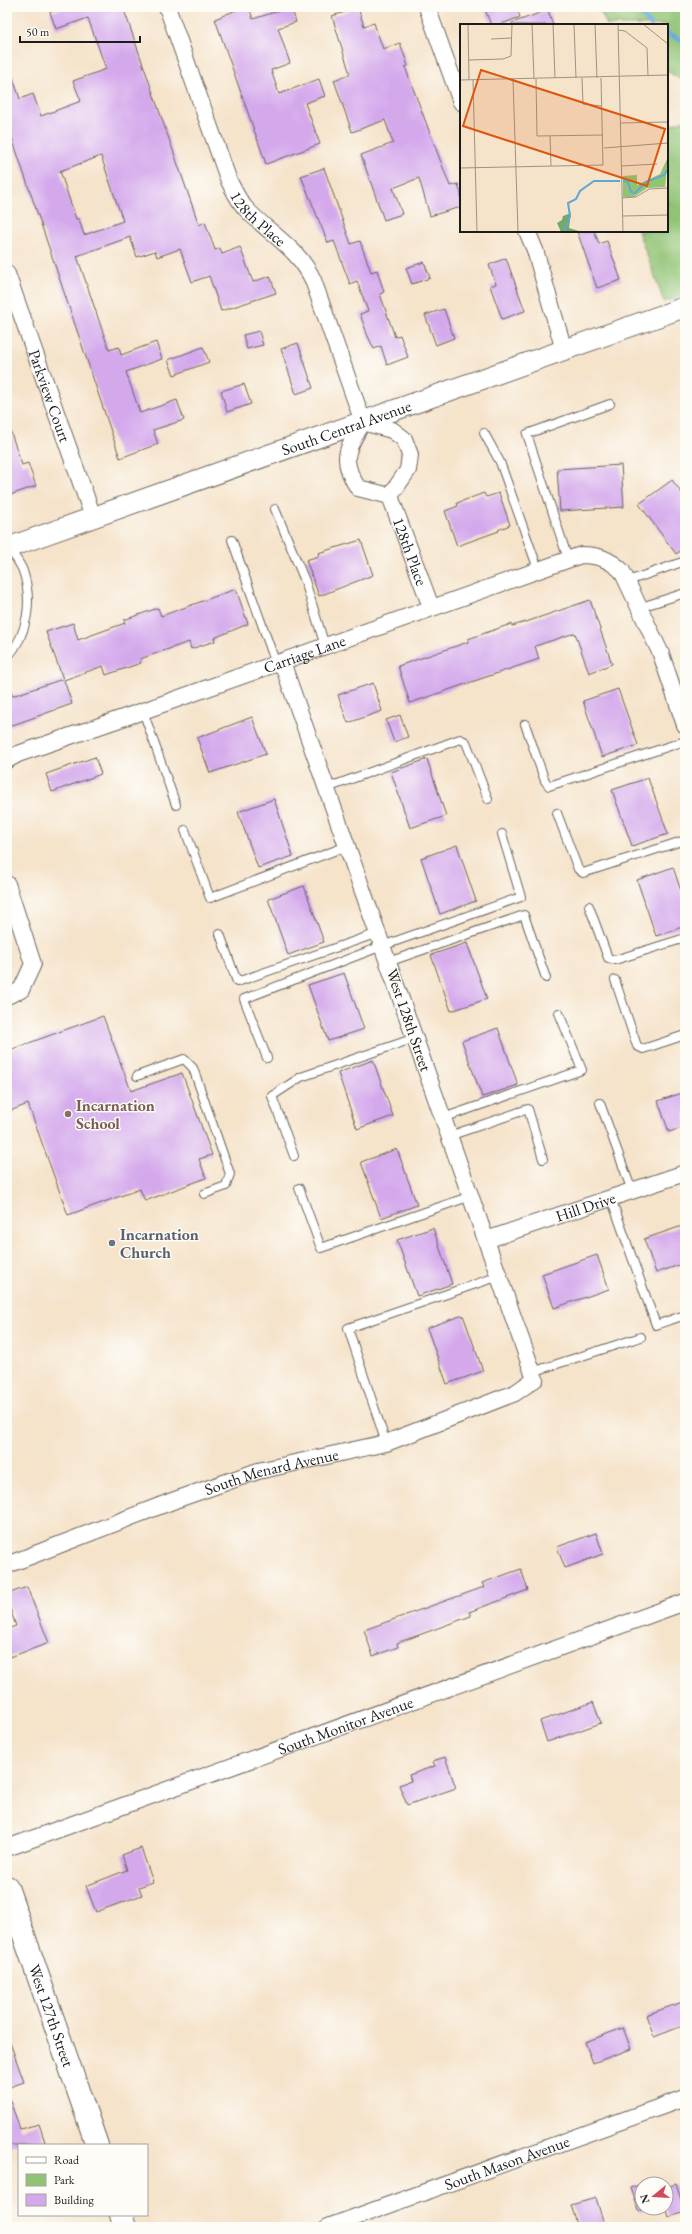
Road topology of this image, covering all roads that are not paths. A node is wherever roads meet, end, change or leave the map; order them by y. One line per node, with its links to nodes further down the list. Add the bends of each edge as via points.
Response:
1 (166, 7): 9 (street, 128th Place, via 229,181 247,210 292,248 309,270)
2 (428, 7): 3 (street)
3 (460, 99)
4 (527, 232): 7 (street)
5 (7, 274): 13 (street, Parkview Court)
6 (685, 308): 7 (street, South Central Avenue)
7 (564, 350): 9 (street, South Central Avenue)
8 (610, 404): 16 (lane, via 526,434)
9 (363, 422): 11 (street, 128th Place, via 349,446 349,473 358,488); 11 (street, 128th Place, via 392,430 404,439 410,455 408,470); 13 (street, South Central Avenue)
10 (484, 433): 18 (lane, via 500,462)
11 (390, 496): 21 (street, 128th Place)
12 (275, 509): 23 (lane, via 305,581)
13 (93, 517): 15 (street, South Central Avenue)
14 (232, 540): 25 (lane)
15 (8, 548): 24 (lane, via 22,571 29,597 26,624 15,649)
16 (568, 559): 18 (street, Carriage Lane); 19 (street, Carriage Lane, via 581,555 604,558 617,567)
17 (685, 561): 19 (lane)
18 (538, 569): 21 (street, Carriage Lane)
19 (628, 581): 22 (street)
20 (685, 593): 22 (lane)
21 (431, 607): 23 (street, Carriage Lane)
22 (638, 608): 28 (street, via 661,654)
23 (325, 646): 25 (street, Carriage Lane)
24 (7, 658)
25 (279, 663): 26 (street, Carriage Lane); 31 (street, West 128th Street)
26 (143, 711): 30 (street, Carriage Lane); 33 (lane)
27 (525, 724): 29 (lane, via 549,786)
28 (685, 725)
29 (685, 741)
30 (7, 760)
31 (326, 788): 32 (lane, via 460,739 466,742); 38 (street, West 128th Street)
32 (488, 799)
33 (176, 805)
34 (557, 813): 37 (lane, via 578,869 583,873)
35 (185, 830): 38 (lane, via 210,898)
36 (502, 834): 43 (lane, via 522,897)
37 (685, 840)
38 (347, 846): 43 (street, West 128th Street)
39 (7, 884): 47 (street, via 33,964 21,990)
40 (589, 906): 42 (lane, via 608,958 615,960)
41 (220, 934): 43 (lane, via 237,982)
42 (685, 938)
43 (380, 939): 44 (street, West 128th Street); 51 (lane, via 244,999)
44 (388, 962): 45 (lane, via 524,915); 50 (street, West 128th Street)
45 (546, 978)
46 (615, 980): 49 (lane, via 637,1046 643,1049)
47 (7, 996)
48 (559, 1013): 54 (lane, via 582,1070)
49 (685, 1035)
50 (415, 1038): 54 (street, West 128th Street); 56 (lane, via 301,1077 272,1096)
51 (267, 1058)
52 (137, 1076): 61 (lane, via 184,1059 193,1068 230,1174 226,1186)
53 (600, 1103): 60 (lane)
54 (443, 1118): 55 (street, West 128th Street)
55 (450, 1136): 57 (lane, via 528,1109); 62 (street, West 128th Street)
56 (294, 1156)
57 (543, 1159)
58 (685, 1173): 60 (street, Hill Drive)
59 (299, 1188): 62 (lane, via 321,1248)
60 (632, 1191): 63 (street, Hill Drive)
61 (204, 1194)
62 (471, 1196): 64 (street, West 128th Street)
63 (611, 1198): 64 (street, Hill Drive); 66 (lane, via 656,1325)
64 (486, 1240): 65 (street, West 128th Street)
65 (499, 1276): 68 (street, West 128th Street); 69 (lane, via 348,1328)
66 (685, 1315)
67 (641, 1337): 68 (lane)
68 (533, 1376): 69 (street, South Menard Avenue, via 515,1393)
69 (386, 1443): 70 (street, South Menard Avenue, via 258,1471)
70 (7, 1565)
71 (685, 1602): 72 (street, South Monitor Avenue)
72 (7, 1848)
73 (7, 1887): 75 (main road, West 127th Street)
74 (685, 2098): 78 (street, South Mason Avenue)
75 (97, 2144)
76 (121, 2216): 77 (main road)
77 (125, 2227)
78 (328, 2227)

